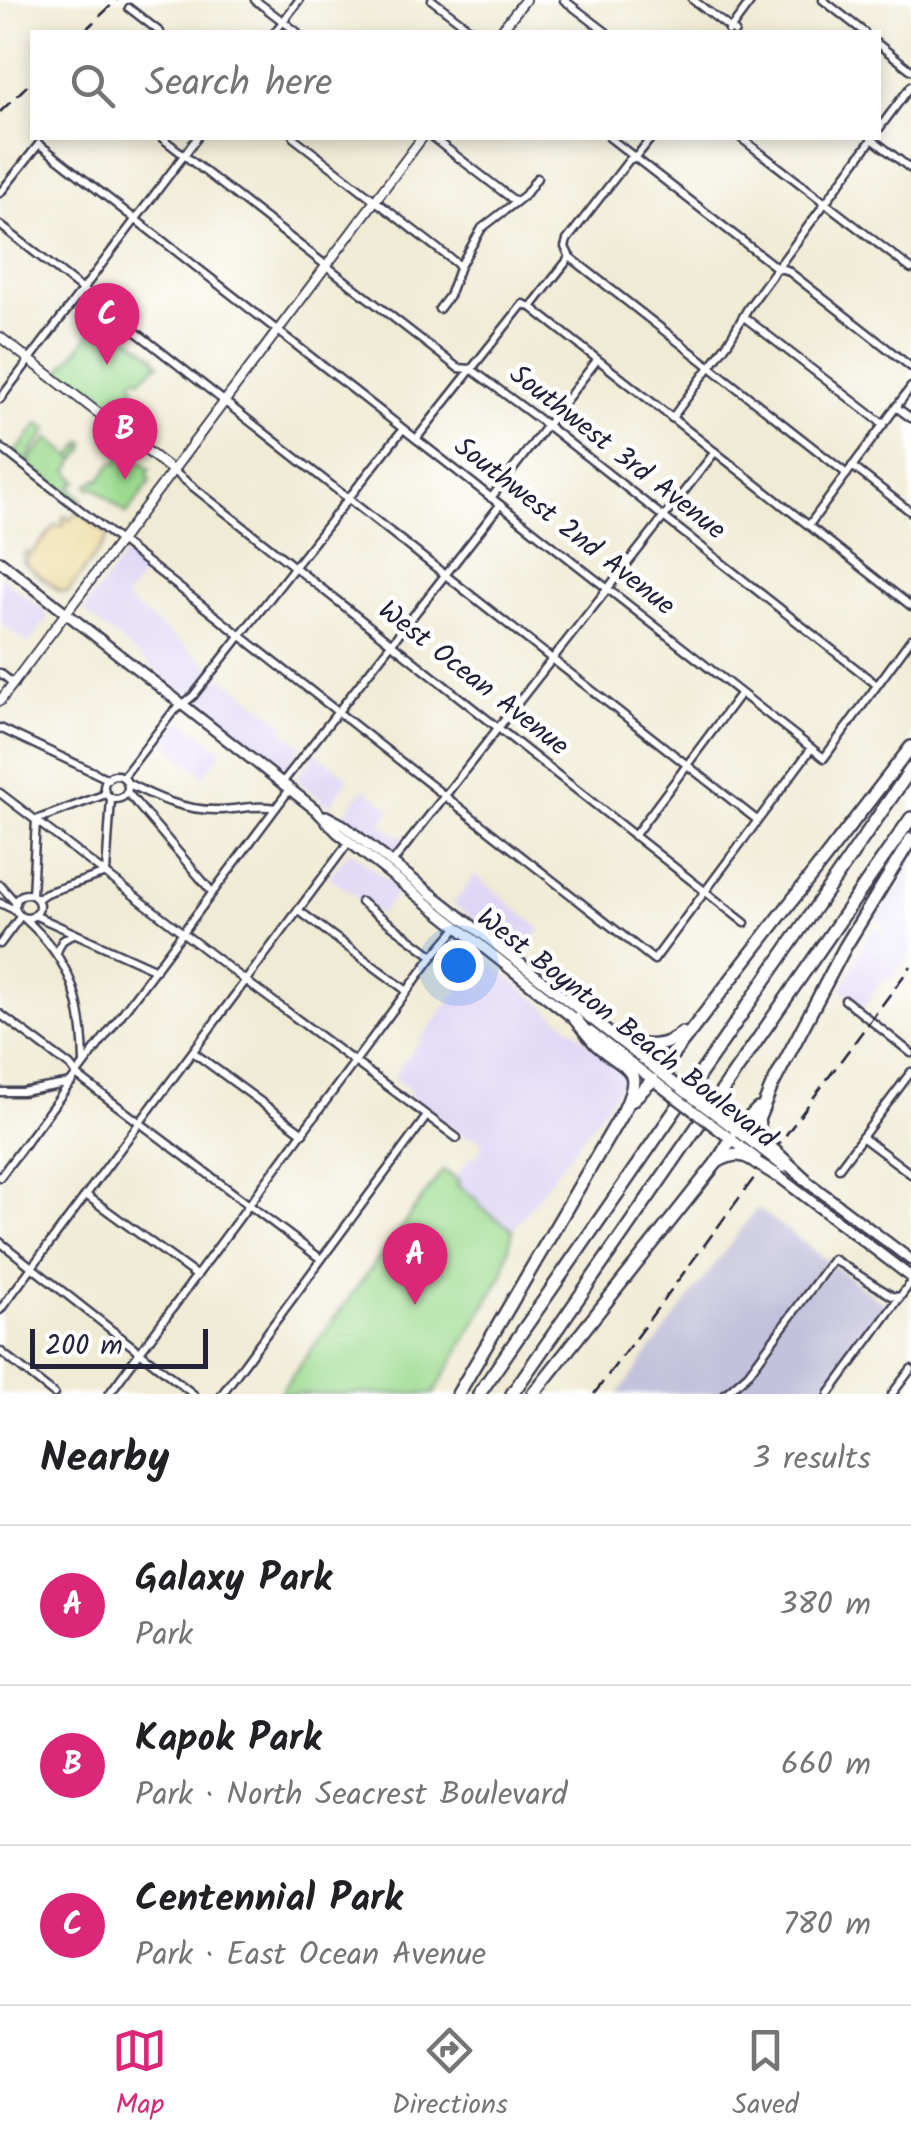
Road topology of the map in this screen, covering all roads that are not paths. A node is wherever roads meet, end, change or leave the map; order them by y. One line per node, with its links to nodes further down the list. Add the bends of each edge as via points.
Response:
1 (255, 0): 10 (street)
2 (300, 0): 10 (street)
3 (432, 0): 14 (street)
4 (525, 0): 15 (street)
5 (564, 0): 16 (street)
6 (693, 0): 17 (street)
7 (752, 0): 18 (street)
8 (822, 0): 19 (street)
9 (128, 8): 11 (street)
10 (283, 22): 12 (street); 13 (street)
11 (157, 30)
12 (277, 30)
13 (294, 30)
14 (471, 30)
15 (502, 30)
16 (603, 30)
17 (730, 30)
18 (732, 30)
19 (861, 30)
20 (881, 46): 21 (street)
21 (911, 70)
22 (911, 86): 23 (street)
23 (881, 126)
24 (165, 140): 34 (street, Southwest 3rd Avenue)
25 (195, 140): 34 (street)
26 (297, 140): 39 (street)
27 (420, 140): 39 (street)
28 (435, 140): 40 (street)
29 (613, 140): 35 (street)
30 (649, 140): 35 (street)
31 (744, 140): 41 (street)
32 (871, 140): 41 (street)
33 (875, 140): 36 (street)
34 (184, 155): 42 (street); 45 (street, Southwest 3rd Avenue)
35 (636, 157): 44 (street, via 567,240); 47 (street)
36 (911, 169)
37 (536, 178): 40 (street)
38 (0, 193): 42 (street, Southwest 2nd Avenue, via 39,144)
39 (375, 200): 45 (street); 46 (street)
40 (516, 202): 46 (street, via 482,228)
41 (825, 202): 47 (street); 48 (street)
42 (135, 220): 49 (street); 53 (street, Southwest 2nd Avenue)
43 (0, 225): 49 (street)
44 (570, 257): 50 (street); 57 (street)
45 (326, 266): 53 (street); 59 (street, Southwest 3rd Avenue, via 458,368)
46 (460, 266): 51 (street)
47 (777, 268): 52 (street); 58 (street)
48 (911, 269)
49 (82, 290): 55 (street); 62 (street)
50 (531, 307): 56 (street); 59 (street, via 522,304)
51 (440, 309)
52 (744, 317): 57 (street); 66 (street)
53 (278, 330): 62 (street); 68 (street, Southwest 2nd Avenue)
54 (0, 337): 55 (street)
55 (30, 360): 61 (street); 73 (street)
56 (597, 360): 64 (street); 67 (street)
57 (709, 366): 64 (street); 74 (street)
58 (911, 367)
59 (471, 368): 67 (street, Southwest 3rd Avenue); 69 (street)
60 (911, 387): 63 (street)
61 (0, 399)
62 (225, 401): 73 (street); 75 (street)
63 (896, 407): 65 (street); 66 (street)
64 (672, 418): 71 (street)
65 (911, 418)
66 (883, 424): 72 (street)
67 (548, 426): 76 (street); 79 (street, Southwest 3rd Avenue)
68 (403, 429): 69 (street, Southwest 2nd Avenue); 75 (street)
69 (416, 439): 76 (street, Southwest 2nd Avenue)
70 (0, 447): 81 (street)
71 (715, 452): 79 (street); 80 (street)
72 (852, 466): 74 (street); 78 (street)
73 (172, 472): 81 (street); 83 (street, West Ocean Avenue)
74 (846, 474): 80 (street)
75 (348, 498): 83 (street); 84 (street)
76 (492, 498): 77 (street, Southwest 2nd Avenue)
77 (500, 505): 84 (street); 85 (street, Southwest 2nd Avenue)
78 (911, 512)
79 (665, 518): 85 (street); 94 (street, Southwest 3rd Avenue)
80 (808, 525): 86 (street)
81 (120, 541): 87 (street); 88 (street)
82 (0, 561): 87 (main road, West Boynton Beach Boulevard)
83 (295, 568): 88 (street); 90 (street, West Ocean Avenue)
84 (446, 576): 90 (street); 91 (street)
85 (608, 589): 91 (street); 95 (street, Southwest 2nd Avenue)
86 (911, 606)
87 (67, 614): 93 (street); 97 (main road, West Boynton Beach Boulevard)
88 (241, 636): 97 (street); 98 (street)
89 (911, 639): 94 (street)
90 (392, 643): 98 (street); 100 (street, West Ocean Avenue)
91 (552, 660): 100 (street); 103 (street)
92 (0, 673): 93 (street)
93 (14, 684): 96 (street)
94 (877, 685): 102 (street, Southwest 2nd Avenue, via 824,758)
95 (740, 694): 102 (street, Southwest 2nd Avenue); 103 (street)
96 (0, 702)
97 (183, 705): 106 (street); 107 (main road, West Boynton Beach Boulevard)
98 (338, 712): 107 (street); 110 (street)
99 (0, 728): 105 (street)
100 (498, 728): 110 (street); 116 (street, West Ocean Avenue)
101 (911, 747): 142 (highway)
102 (810, 749): 115 (street)
103 (687, 765): 115 (street); 116 (street)
104 (911, 769): 188 (highway)
105 (108, 779): 106 (street, via 118,775); 109 (street)
106 (125, 784): 109 (street, via 120,799); 111 (street, via 180,806); 123 (street)
107 (286, 786): 111 (street); 112 (main road, West Boynton Beach Boulevard)
108 (0, 793): 114 (street)
109 (108, 796): 114 (street); 120 (street)
110 (446, 796): 119 (street); 122 (street, via 654,960)
111 (275, 808): 123 (street)
112 (318, 812): 118 (main road, West Boynton Beach Boulevard); 119 (main road, West Boynton Beach Boulevard)
113 (911, 818): 189 (highway)
114 (36, 820): 120 (street); 124 (street)
115 (757, 820): 122 (street)
116 (634, 836): 122 (street, West Ocean Avenue)
117 (911, 839): 154 (highway)
118 (349, 842): 127 (street); 131 (main road, West Boynton Beach Boulevard)
119 (391, 864): 137 (main road, West Boynton Beach Boulevard)
120 (106, 873): 124 (street); 132 (street)
121 (0, 885): 128 (street)
122 (705, 890): 130 (street, West Ocean Avenue)
123 (212, 892): 132 (street)
124 (34, 897): 128 (street, via 22,896); 129 (street)
125 (361, 902): 136 (street)
126 (0, 903): 128 (street)
127 (298, 910): 139 (street); 140 (street)
128 (19, 912): 129 (street); 134 (street); 135 (street)
129 (34, 915): 133 (street)
130 (745, 923)
131 (458, 928): 136 (street); 137 (main road); 144 (main road, West Boynton Beach Boulevard)
132 (184, 933): 138 (street); 139 (street)
133 (74, 934): 135 (street); 138 (street)
134 (0, 944)
135 (56, 953): 149 (street, via 80,1004)
136 (433, 956): 140 (street)
137 (515, 959): 145 (main road, West Boynton Beach Boulevard)
138 (156, 970): 149 (street)
139 (246, 981): 146 (street); 148 (street)
140 (407, 991): 148 (street)
141 (845, 1000): 147 (street)
142 (710, 1005): 145 (highway, via 668,1043); 151 (highway)
143 (0, 1014): 152 (street)
144 (575, 1020): 151 (main road, West Boynton Beach Boulevard); 156 (highway, via 632,1075)
145 (622, 1041): 151 (main road, West Boynton Beach Boulevard)
146 (193, 1052): 158 (street); 159 (street)
147 (911, 1053)
148 (356, 1061): 157 (street); 159 (street)
149 (84, 1065): 152 (street)
150 (911, 1072): 161 (street)
151 (656, 1075): 156 (highway); 160 (main road, West Boynton Beach Boulevard, bridge)
152 (77, 1076): 153 (street); 158 (street)
153 (71, 1083): 155 (street); 166 (street)
154 (771, 1088): 160 (highway); 163 (highway, via 758,1120)
155 (0, 1092)
156 (624, 1110): 187 (highway)
157 (426, 1116): 162 (street); 173 (street)
158 (139, 1123): 170 (street); 171 (street)
159 (302, 1133): 171 (street)
160 (734, 1134): 163 (main road, West Boynton Beach Boulevard); 164 (highway)
161 (862, 1137): 165 (street); 167 (street)
162 (458, 1138)
163 (762, 1155): 164 (highway); 168 (highway, bridge); 169 (highway, bridge)
164 (717, 1162): 190 (highway)
165 (839, 1168)
166 (2, 1172)
167 (911, 1174)
168 (778, 1176): 177 (main road, West Boynton Beach Boulevard)
169 (806, 1180): 174 (main road)
170 (86, 1195): 175 (street); 176 (street)
171 (250, 1205): 173 (street); 176 (street)
172 (0, 1242): 175 (street)
173 (321, 1259): 186 (street)
174 (911, 1260)
175 (32, 1267): 179 (street); 181 (street)
176 (196, 1276): 181 (street)
177 (911, 1280): 178 (street)
178 (900, 1297): 191 (street, via 833,1259 748,1374); 192 (street)
179 (0, 1310)
180 (0, 1350): 183 (street)
181 (140, 1352): 184 (street); 185 (street)
182 (911, 1369): 193 (street)
183 (54, 1394)
184 (108, 1394)
185 (193, 1394)
186 (222, 1394)
187 (458, 1394)
188 (479, 1394)
189 (512, 1394)
190 (533, 1394)
191 (725, 1394)
192 (829, 1394)
193 (892, 1394)

